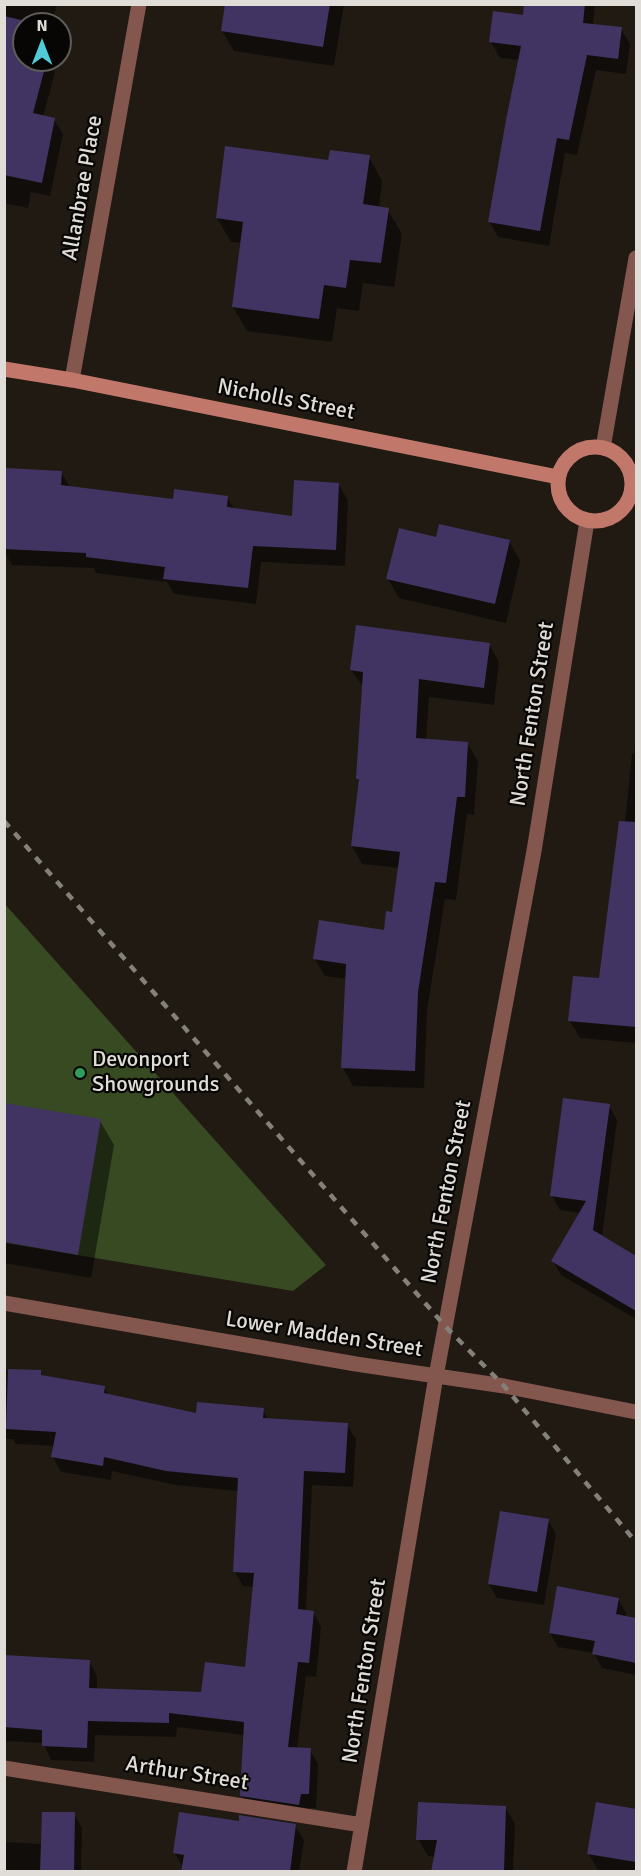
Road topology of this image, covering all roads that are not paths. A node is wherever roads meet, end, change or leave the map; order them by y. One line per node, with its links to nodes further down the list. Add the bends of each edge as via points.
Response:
1 (139, 4): 4 (street, Allanbrae Place)
2 (636, 258): 5 (street)
3 (4, 369): 4 (street, Nicholls Street)
4 (72, 380): 6 (street, Nicholls Street)
5 (603, 448): 6 (street, via 574,453); 7 (street, via 625,463)
6 (558, 477): 8 (street, via 558,494 564,506)
7 (634, 490): 8 (street, via 619,512 601,521)
8 (587, 521): 10 (street, North Fenton Street, via 534,851)
9 (4, 1303): 10 (street, Lower Madden Street)
10 (436, 1376): 11 (street, Lower Madden Street); 13 (street, North Fenton Street)
11 (636, 1412)
12 (4, 1768): 13 (street, Arthur Street)
13 (362, 1825): 14 (street, North Fenton Street)
14 (354, 1872)

